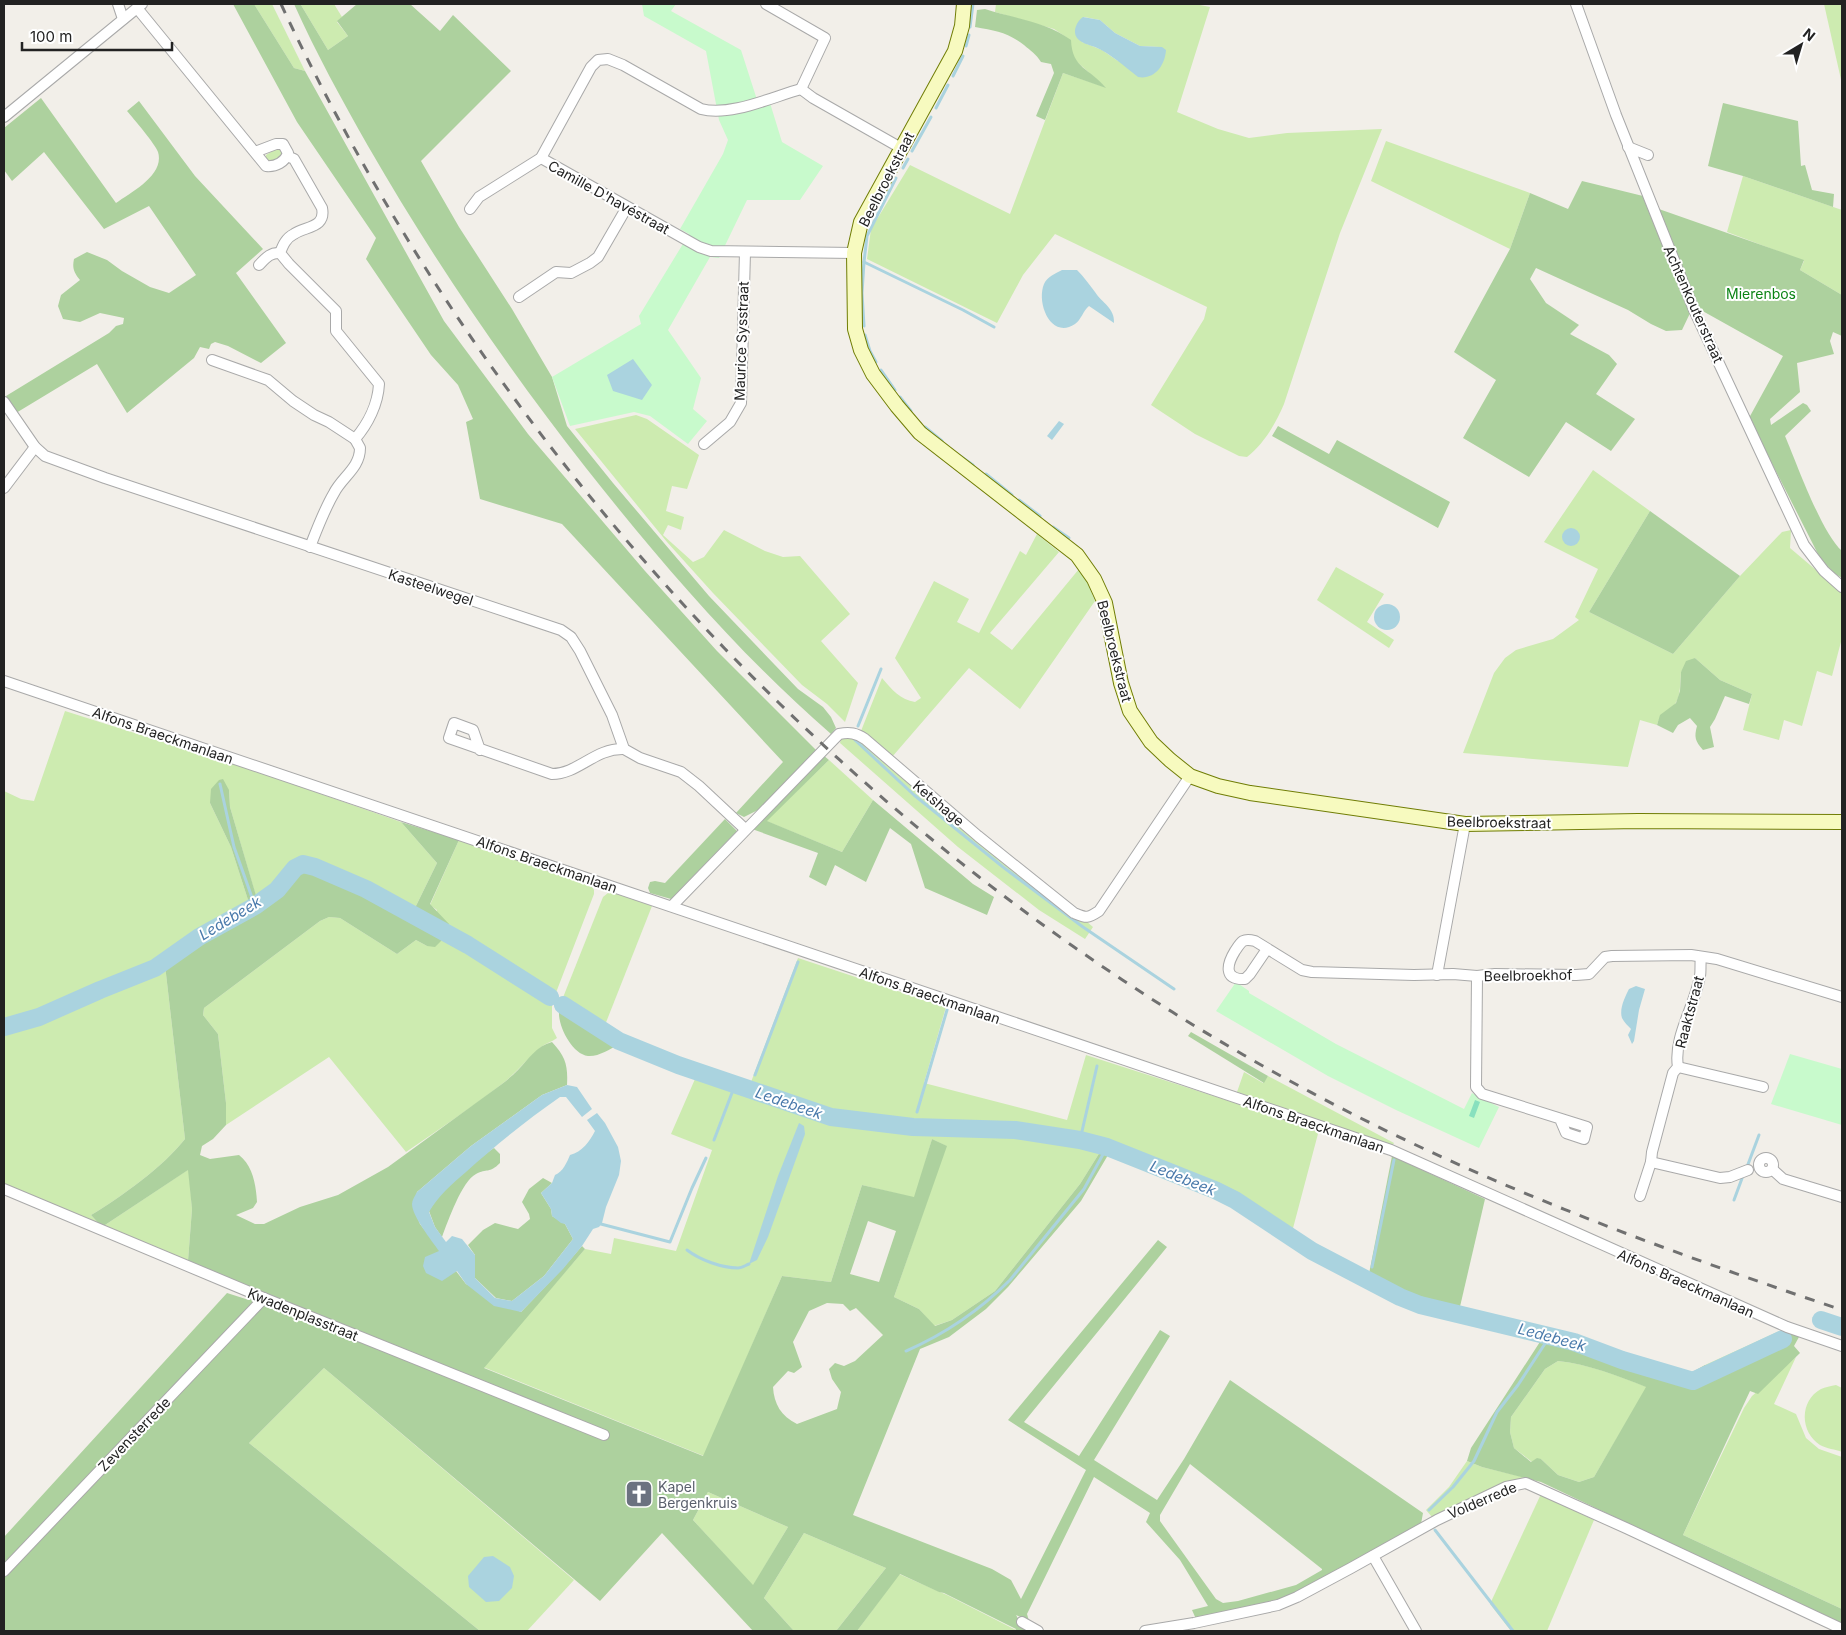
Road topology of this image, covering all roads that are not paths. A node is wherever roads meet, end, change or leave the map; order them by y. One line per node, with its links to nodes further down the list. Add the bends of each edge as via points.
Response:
1 (118, 4): 6 (street)
2 (766, 4): 7 (street, via 825,38)
3 (964, 4): 10 (street, Beelbroekstraat, via 955,51)
4 (1576, 4): 9 (street, Achtenkouterstraat)
5 (140, 6): 6 (street); 11 (street)
6 (123, 19): 8 (street)
7 (801, 89): 10 (street); 14 (street, Camille D'havéstraat, via 738,108 710,111 700,109 608,58 598,60 591,67)
8 (4, 117)
9 (1628, 147): 12 (street); 29 (street, Achtenkouterstraat, via 1694,310 1804,544 1824,571)
10 (901, 148): 19 (street, Beelbroekstraat, via 861,222)
11 (255, 152): 13 (street, via 282,144); 13 (street, via 266,166 273,167)
12 (1648, 155)
13 (287, 156): 18 (street, via 294,159 323,214 317,224 292,234)
14 (541, 158): 15 (street, Camille D'havéstraat); 16 (street, via 479,197)
15 (627, 207): 17 (street, Camille D'havéstraat, via 699,247 711,251); 21 (street, via 598,257 570,273 556,272)
16 (470, 209)
17 (745, 252): 19 (street, Camille D'havéstraat); 25 (street, Maurice Sysstraat, via 741,403 730,422)
18 (280, 253): 20 (street, via 274,252); 24 (street, via 336,311 336,331 379,384 368,422)
19 (854, 253): 33 (street, Beelbroekstraat, via 855,329 873,374 920,433 1077,555 1094,579 1104,603 1120,683 1130,711 1151,742)
20 (259, 265)
21 (519, 297)
22 (212, 360): 24 (street, via 268,380 293,402)
23 (4, 402): 26 (street)
24 (355, 439): 28 (street, via 360,448 358,460 333,494)
25 (704, 444)
26 (35, 447): 27 (street); 28 (street, Kasteelwegel, via 45,456 105,478)
27 (4, 488)
28 (310, 547): 31 (street, Kasteelwegel, via 561,630 571,637 580,651 612,715)
29 (1842, 587)
30 (4, 681): 37 (street, Alfons Braeckmanlaan)
31 (624, 749): 32 (street, via 605,750 560,774); 36 (street, via 681,772)
32 (480, 750)
33 (1190, 776): 35 (street, Beelbroekstraat, via 1250,793); 36 (street, Ketshage, via 1099,911 1089,918 1074,913 857,734 839,734)
34 (1842, 822): 35 (street, Beelbroekstraat)
35 (1465, 824): 40 (street)
36 (745, 829): 37 (street, Ketshage)
37 (672, 906): 53 (street, Alfons Braeckmanlaan, via 1391,1150 1778,1323)
38 (1267, 949): 40 (street, Beelbroekhof, via 1302,970 1312,972)
39 (1701, 957): 41 (street, Beelbroekhof, via 1612,956 1589,974); 42 (street, Beelbroekhof); 43 (street, Raaktstraat, via 1700,977 1676,1058)
40 (1437, 975): 41 (street, Beelbroekhof)
41 (1477, 976): 45 (street, via 1476,1087 1482,1094)
42 (1842, 997)
43 (1678, 1067): 44 (street, Raaktstraat); 46 (street, Raaktstraat, via 1673,1073)
44 (1763, 1087)
45 (1560, 1118)
46 (1650, 1162): 48 (street, via 1720,1178); 50 (street, Raaktstraat)
47 (1772, 1169): 51 (street, via 1783,1179)
48 (1745, 1171)
49 (4, 1189): 52 (street, Kwadenplasstraat)
50 (1640, 1196)
51 (1842, 1197)
52 (264, 1298): 54 (street, Kwadenplasstraat); 56 (street, Zevensterrede)
53 (1842, 1346)
54 (604, 1435)
55 (1373, 1556): 58 (street, Volderrede, via 1506,1487 1526,1483); 60 (street, Volderrede, via 1278,1605); 61 (street)
56 (4, 1571)
57 (1022, 1622): 59 (street)
58 (1842, 1629)
59 (1036, 1631)
60 (1144, 1631)
61 (1416, 1631)

